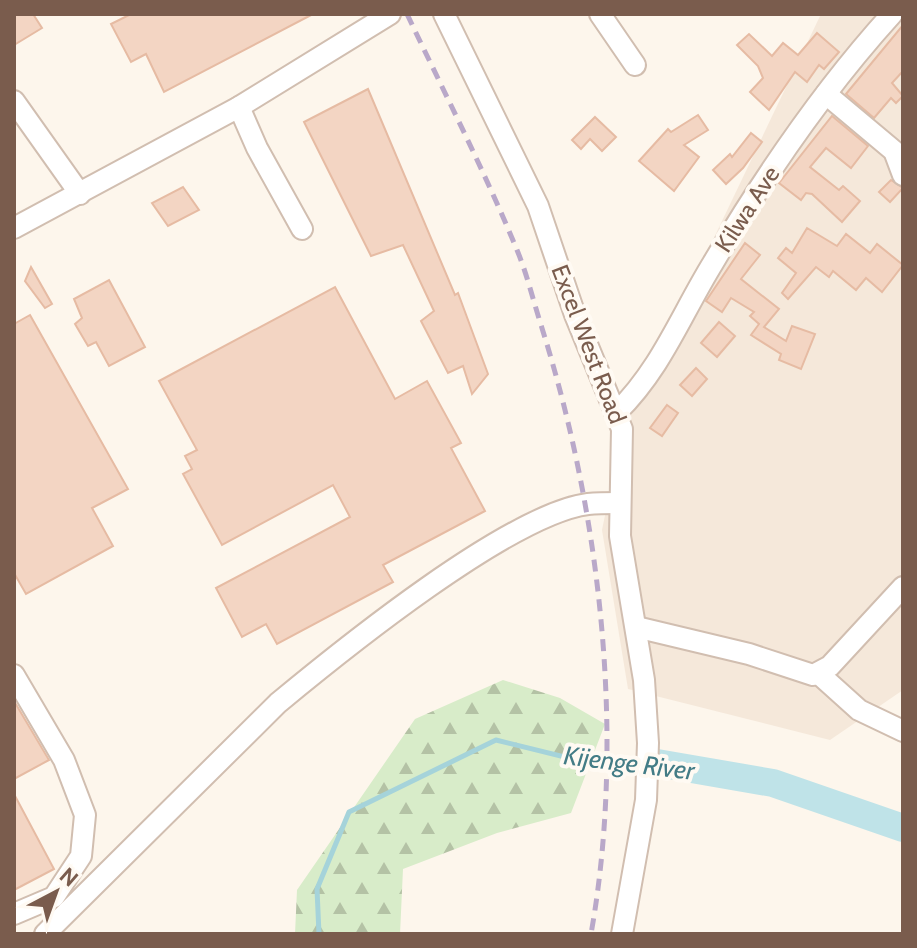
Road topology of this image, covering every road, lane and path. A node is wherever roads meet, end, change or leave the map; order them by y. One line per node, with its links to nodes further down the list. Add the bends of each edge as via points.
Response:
1 (390, 14): 8 (street)
2 (444, 14): 13 (street, Excel West Road, via 538,206 575,315)
3 (600, 14): 5 (street)
4 (892, 14): 6 (street, Kilwa Ave)
5 (635, 65)
6 (826, 94): 9 (street, via 894,151); 13 (street, Kilwa Ave, via 711,265 651,373)
7 (14, 101): 10 (street)
8 (239, 107): 10 (street); 12 (street)
9 (903, 175)
10 (80, 194): 11 (street)
11 (14, 228)
12 (302, 229)
13 (617, 412): 14 (street, Excel West Road, via 624,449)
14 (619, 503): 16 (street, Excel West Road); 21 (street, via 586,504 517,531 306,679)
15 (903, 587): 17 (street)
16 (636, 627): 17 (street); 22 (street, Excel West Road, via 648,743 646,800)
17 (819, 674): 19 (street, via 859,710)
18 (14, 675): 20 (street, via 64,760 85,815 81,856 54,897)
19 (903, 731)
20 (14, 914)
21 (45, 934)
22 (622, 934)

